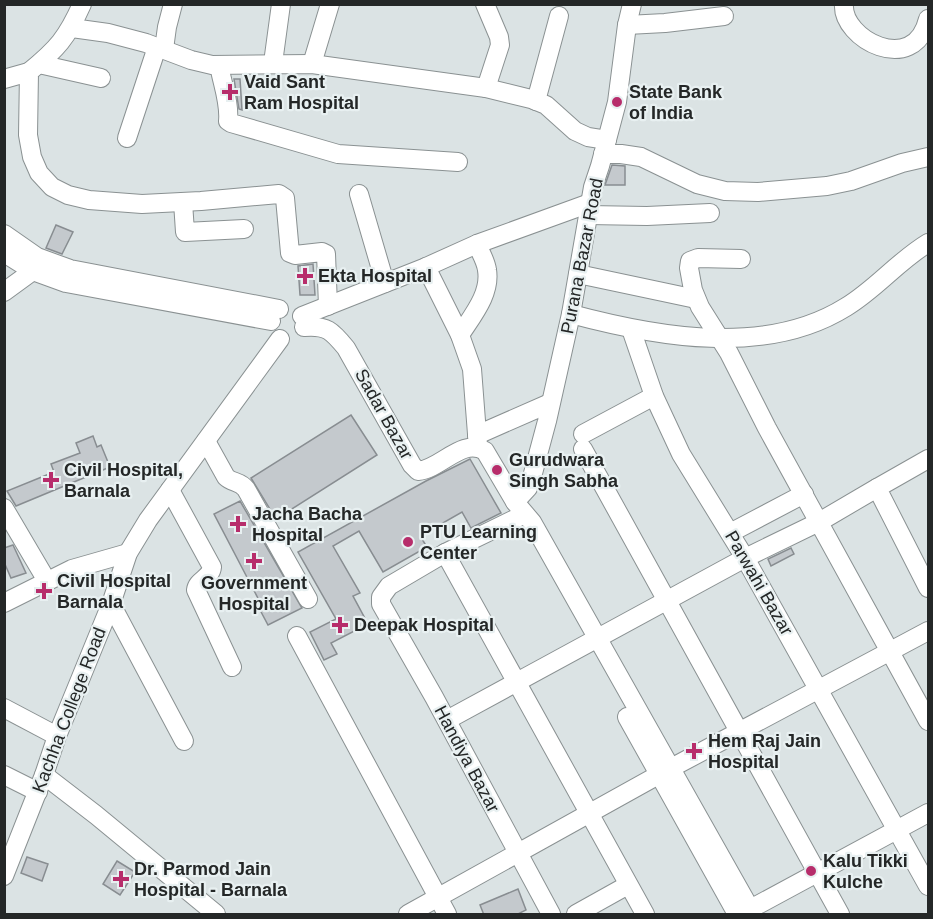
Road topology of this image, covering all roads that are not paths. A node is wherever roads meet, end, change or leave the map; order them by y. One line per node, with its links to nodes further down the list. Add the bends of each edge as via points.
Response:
1 (82, 4): 12 (street)
2 (173, 4): 13 (street)
3 (281, 4): 14 (street)
4 (330, 4): 15 (street)
5 (485, 4): 20 (street, via 500,45)
6 (632, 4): 11 (street, Purana Bazar Road)
7 (844, 4): 10 (street, via 843,12 853,28 890,51 915,42)
8 (559, 16): 21 (street)
9 (724, 16): 11 (street)
10 (928, 19)
11 (627, 25): 23 (street, Purana Bazar Road)
12 (72, 28): 13 (street, via 108,33); 17 (street)
13 (161, 48): 16 (street, via 191,60); 22 (street)
14 (273, 63): 15 (street); 16 (street)
15 (312, 64): 20 (street)
16 (219, 65): 25 (street, via 229,122 338,154)
17 (34, 68): 18 (street); 19 (street); 27 (street, via 28,135 39,173 52,187 89,200)
18 (101, 78)
19 (4, 79)
20 (486, 88): 21 (street)
21 (536, 101): 23 (street, via 575,131)
22 (127, 138)
23 (605, 147): 24 (street, via 641,157 677,176 725,191 827,186); 28 (street, Purana Bazar Road)
24 (928, 157)
25 (458, 162)
26 (359, 194): 39 (street)
27 (183, 202): 30 (street, via 185,232); 42 (street, via 283,196 290,253 326,254)
28 (589, 209): 29 (street, via 646,216); 33 (street); 38 (street, Purana Bazar Road)
29 (710, 213)
30 (244, 229)
31 (4, 234): 36 (street)
32 (928, 243): 48 (street, via 846,307 810,325 767,335)
33 (477, 244): 37 (street); 47 (street, via 487,270 487,287)
34 (4, 253): 36 (street)
35 (741, 259): 41 (street, via 690,261)
36 (40, 266): 40 (street); 44 (street, via 70,269)
37 (426, 267): 39 (street); 47 (street)
38 (578, 274): 41 (street); 43 (street, Purana Bazar Road)
39 (385, 283): 42 (street)
40 (4, 292)
41 (696, 299): 48 (street)
42 (328, 306): 45 (street)
43 (572, 314): 46 (street); 51 (street, Purana Bazar Road)
44 (275, 315): 45 (street, via 291,308); 49 (street, via 273,333)
45 (303, 322): 49 (street, via 296,339); 53 (street, Sadar Bazar, via 333,332 346,348 418,471)
46 (631, 329): 48 (street); 50 (street, Parwahi Bazar)
47 (460, 335): 53 (street, via 473,376)
48 (719, 338): 57 (street)
49 (280, 339): 52 (street, Kachha College Road)
50 (654, 396): 61 (street, Parwahi Bazar, via 681,454); 68 (street, via 583,442)
51 (550, 403): 53 (street); 59 (street, Purana Bazar Road, via 532,477)
52 (206, 441): 56 (street, Kachha College Road); 67 (street, via 226,477 246,489)
53 (477, 441): 59 (street)
54 (928, 459): 55 (street)
55 (876, 488): 60 (street); 66 (street)
56 (170, 490): 62 (street, Kachha College Road); 75 (street, via 212,567 195,590)
57 (804, 494): 60 (street); 61 (street)
58 (4, 508): 65 (street)
59 (517, 510): 63 (street); 73 (street)
60 (819, 522): 64 (street); 74 (street)
61 (730, 533): 64 (street, Parwahi Bazar)
62 (128, 553): 65 (street, via 72,568); 70 (street, Kachha College Road)
63 (445, 553): 76 (street); 79 (street, Handiya Bazar, via 389,586 381,604)
64 (745, 558): 68 (street); 77 (street, Parwahi Bazar)
65 (46, 581): 69 (street)
66 (928, 588)
67 (308, 599)
68 (667, 602): 73 (street); 81 (street)
69 (4, 603)
70 (111, 604): 82 (street, Kachha College Road); 83 (street)
71 (928, 631): 74 (street)
72 (297, 636): 95 (street)
73 (592, 642): 76 (street); 84 (street)
74 (890, 651): 77 (street); 80 (street)
75 (232, 667)
76 (517, 683): 79 (street); 88 (street)
77 (820, 690): 81 (street); 89 (street, Parwahi Bazar)
78 (4, 708): 82 (street)
79 (447, 720): 90 (street, Handiya Bazar)
80 (928, 721)
81 (739, 733): 84 (street); 91 (street)
82 (57, 736): 86 (street, Kachha College Road)
83 (184, 741)
84 (665, 771): 88 (street); 96 (street)
85 (4, 775): 86 (street)
86 (41, 784): 92 (street, Kachha College Road); 97 (street, via 96,815)
87 (928, 813): 89 (street)
88 (589, 815): 90 (street); 93 (street)
89 (897, 830): 91 (street); 94 (street, Parwahi Bazar)
90 (519, 854): 95 (street); 99 (street, Handiya Bazar)
91 (818, 873): 96 (street); 102 (street)
92 (4, 876)
93 (628, 885): 100 (street); 101 (street)
94 (928, 886)
95 (443, 907): 98 (street)
96 (745, 913)
97 (216, 915)
98 (408, 915)
99 (551, 915)
100 (576, 915)
101 (645, 915)
102 (840, 915)

